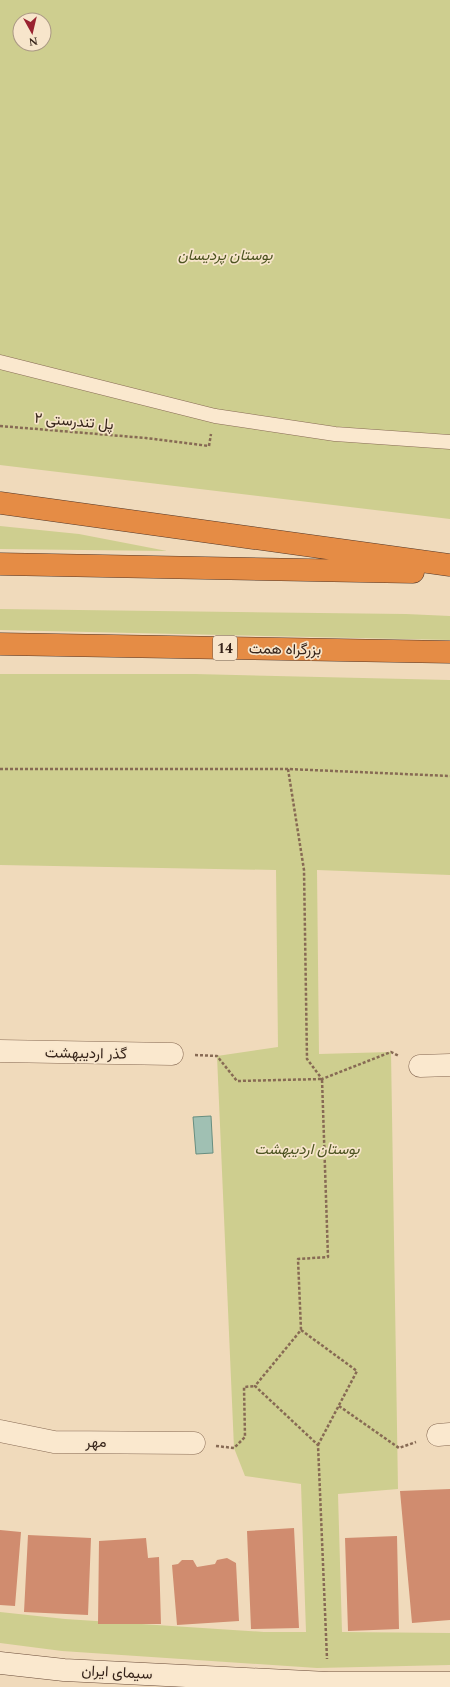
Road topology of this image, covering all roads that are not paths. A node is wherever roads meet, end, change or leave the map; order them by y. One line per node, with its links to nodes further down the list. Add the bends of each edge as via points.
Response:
1 (0, 362): 2 (lane, via 214,416 335,434)
2 (450, 442)
3 (0, 502): 5 (highway)
4 (0, 564): 6 (highway)
5 (450, 565)
6 (450, 572)
7 (0, 644): 8 (highway, بزرگراه همت / 14)
8 (450, 652)
9 (0, 1051): 10 (street, گذر اردیبهشت)
10 (172, 1054)
11 (450, 1065): 12 (street)
12 (420, 1066)
13 (0, 1431): 14 (street, مهر, via 54,1442)
14 (194, 1443)
15 (0, 1663): 16 (street, سیمای ایران, via 64,1670 328,1683)
16 (450, 1683)

